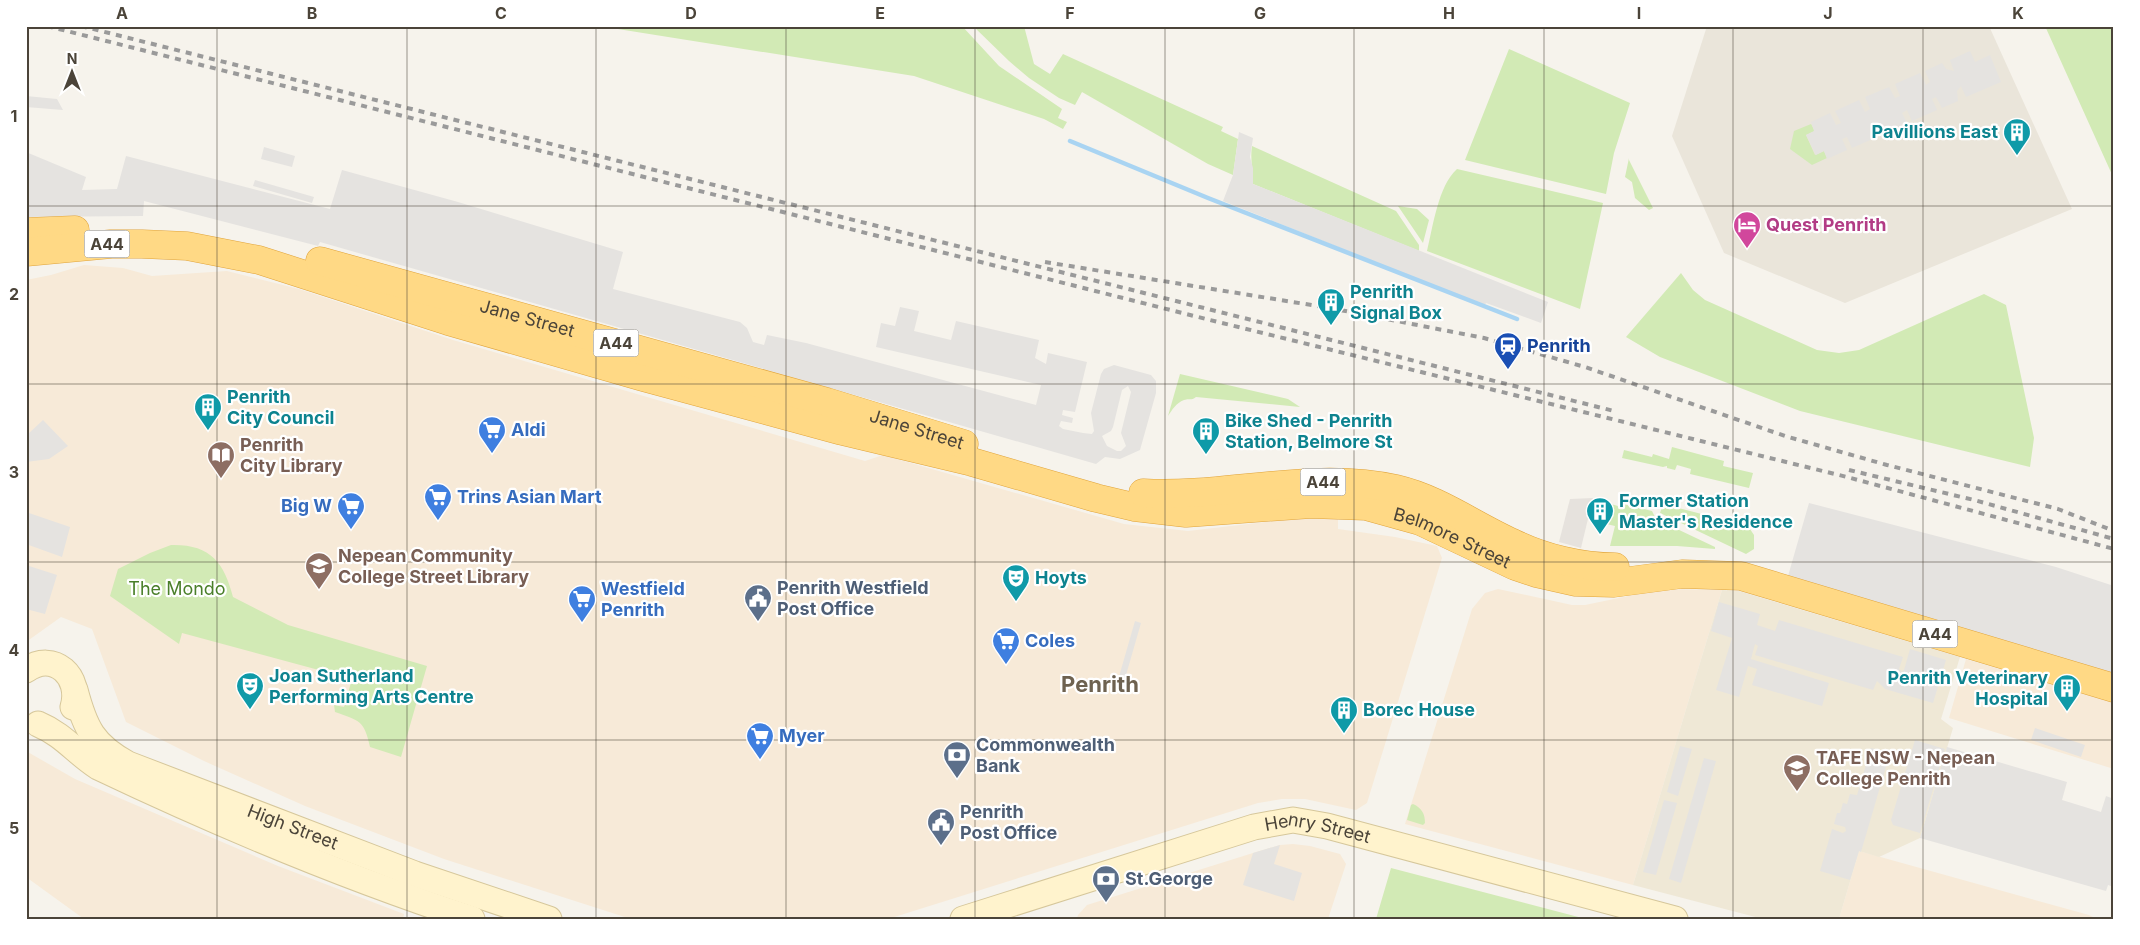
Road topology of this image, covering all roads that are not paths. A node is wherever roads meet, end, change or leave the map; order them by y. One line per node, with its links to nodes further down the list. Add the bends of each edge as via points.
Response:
1 (26, 232): 3 (highway, Jane Street / A44, via 106,228 169,231 277,249 809,397 1140,492)
2 (26, 252): 3 (highway, Jane Street / A44, via 142,244 187,246 259,260 448,320 842,431 972,462 1096,498)
3 (1162, 502): 5 (highway, Belmore Street / A44, via 1214,512 1311,504 1366,506 1420,521 1515,566 1576,582 1614,583 1682,574 1741,576)
4 (28, 669): 6 (main road, High Street, via 46,664 61,668 72,679)
5 (2114, 688)
6 (75, 690): 7 (main road, via 73,707 68,714 54,723); 9 (main road, High Street, via 89,731 97,743 128,764 410,872)
7 (30, 720): 8 (main road, High Street, via 62,736 98,768 201,816 296,855)
8 (472, 919)
9 (549, 919)
10 (963, 919): 11 (main road, Henry Street, via 1254,826 1292,820 1327,826)
11 (1675, 919)

